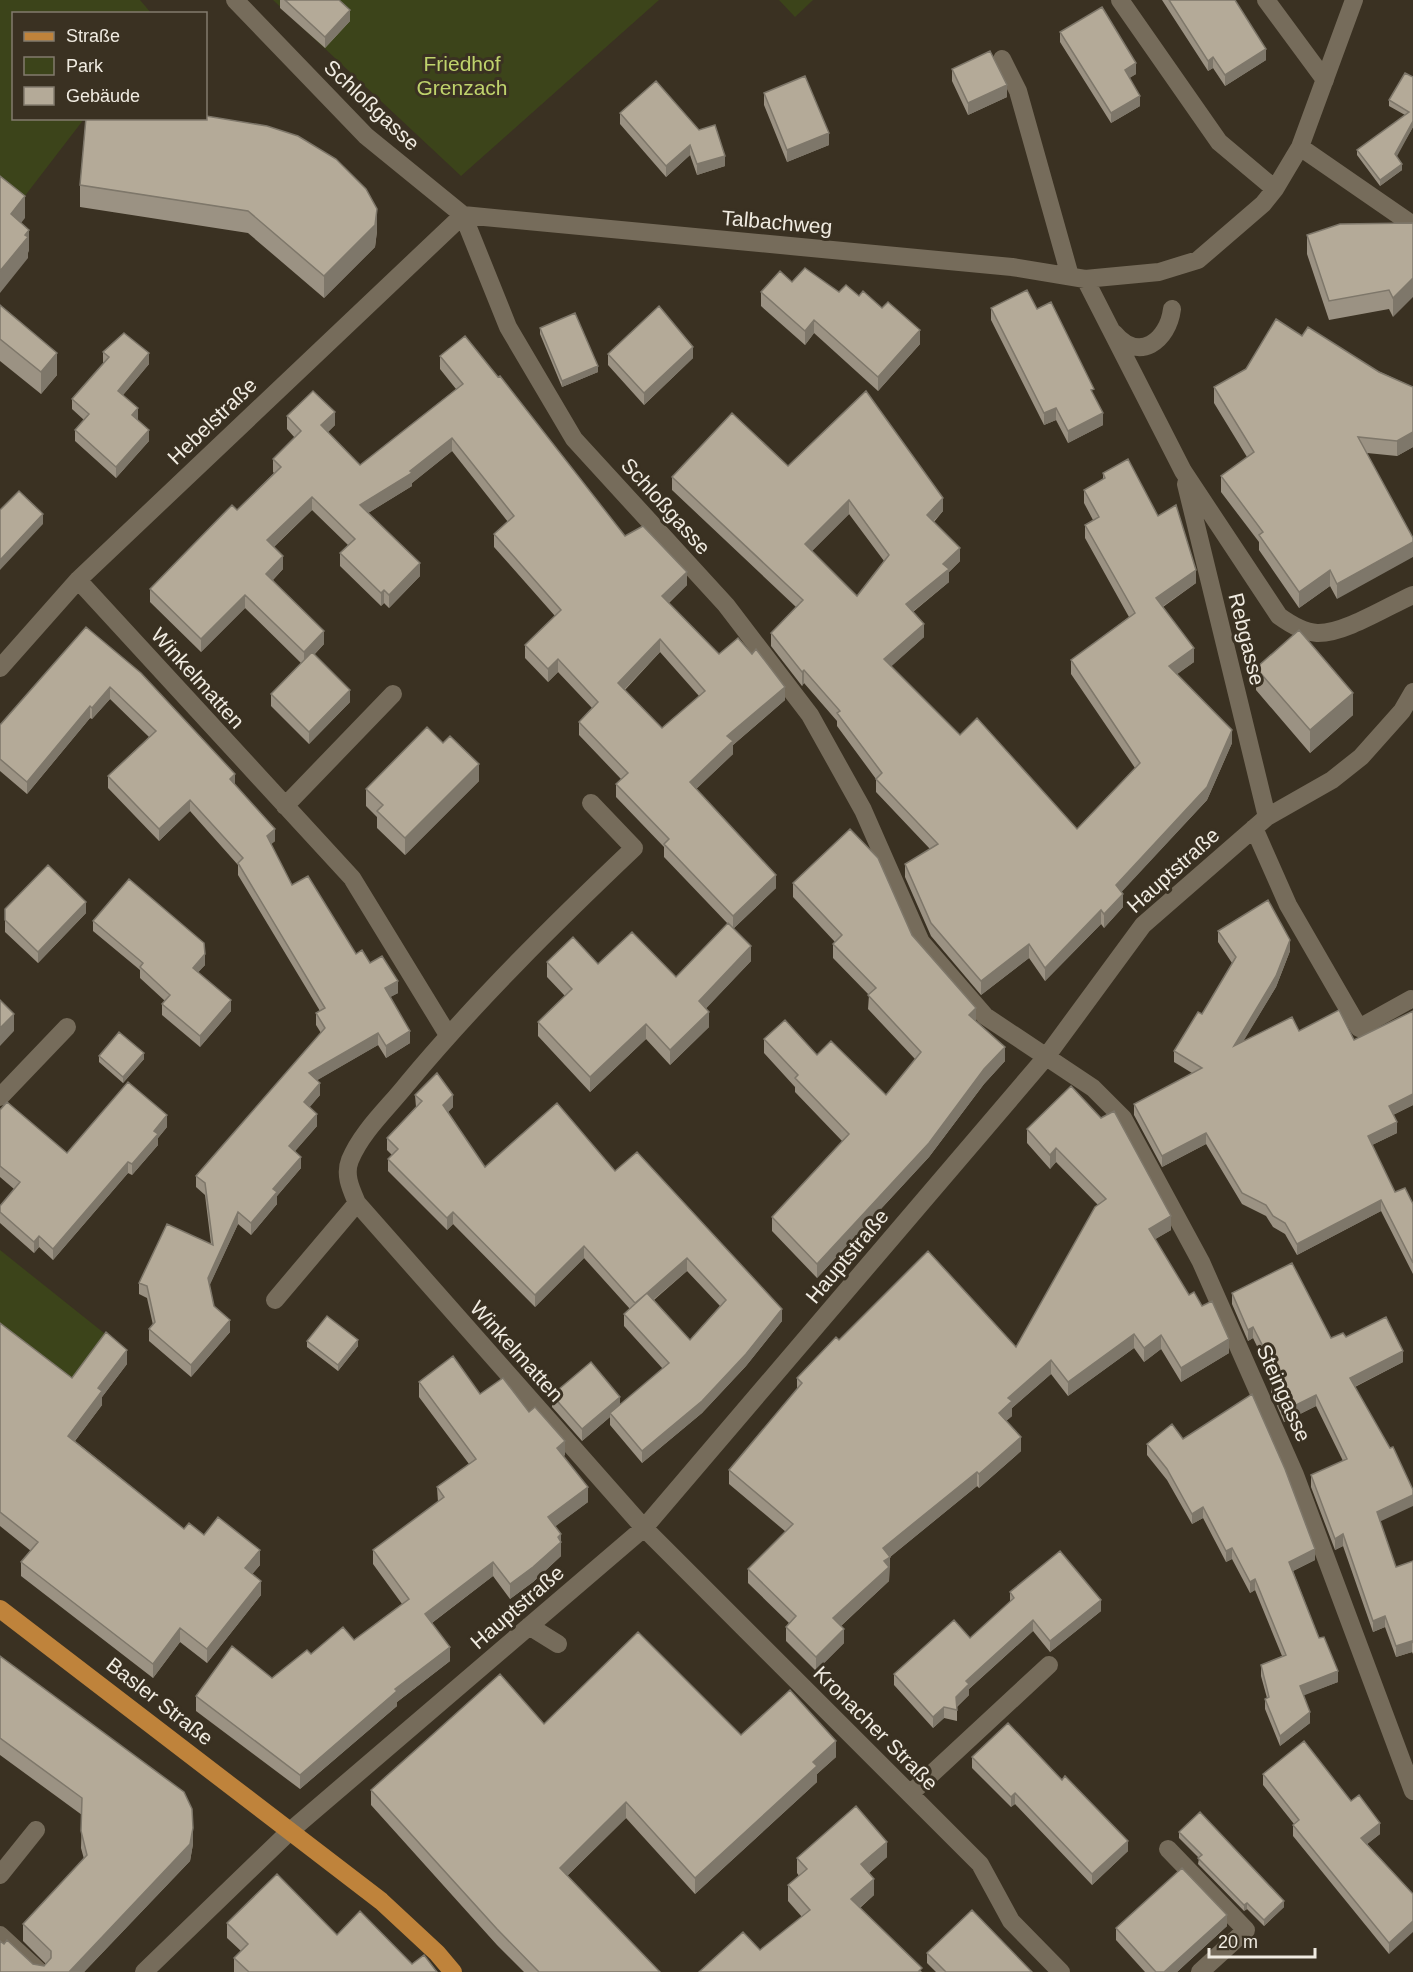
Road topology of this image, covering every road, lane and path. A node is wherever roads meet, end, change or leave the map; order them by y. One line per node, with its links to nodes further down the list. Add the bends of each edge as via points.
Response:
1 (235, 0): 9 (street, Schloßgasse, via 366,135)
2 (1120, 0): 8 (street, via 1219,142)
3 (1266, 0): 6 (street)
4 (1354, 0): 6 (street)
5 (1002, 59): 11 (street, Rebgasse, via 1018,91)
6 (1324, 81): 7 (street)
7 (1300, 147): 8 (street); 10 (street)
8 (1275, 189): 11 (street, via 1198,260 1159,272)
9 (463, 214): 11 (street, Talbachweg, via 1012,267); 15 (street, Hebelstraße); 26 (street, Schloßgasse, via 508,327 574,439 726,605 810,715 863,810 921,942 985,1016)
10 (1413, 225)
11 (1078, 277): 13 (street, Rebgasse)
12 (1172, 309): 13 (street, Rebgasse, via 1167,331 1152,344 1132,346)
13 (1109, 326): 14 (street, Rebgasse)
14 (1183, 471): 16 (street, Rebgasse, via 1279,616 1289,624 1317,633 1334,631); 22 (street, Rebgasse)
15 (78, 580): 17 (street, Hebelstraße); 21 (street, Winkelmatten)
16 (1413, 595)
17 (0, 668)
18 (1413, 692): 22 (street, Hauptstraße, via 1402,711 1361,757 1332,780)
19 (393, 694): 21 (street)
20 (591, 803): 25 (street, Winkelmatten, via 634,848)
21 (285, 806): 25 (street, Winkelmatten, via 352,878)
22 (1260, 823): 23 (street, Rebgasse, via 1288,904 1359,1028); 26 (street, Hauptstraße, via 1143,925)
23 (1411, 999)
24 (67, 1027): 27 (street)
25 (448, 1035): 28 (street, Winkelmatten, via 361,1139 349,1162 347,1181)
26 (1046, 1057): 30 (street, Hauptstraße); 35 (street, Steingasse, via 1093,1088 1123,1118 1201,1262 1296,1475)
27 (0, 1097)
28 (357, 1203): 29 (street); 30 (street, Winkelmatten)
29 (275, 1300)
30 (644, 1528): 32 (street, Hauptstraße); 36 (street, Kronacher Straße, via 682,1575)
31 (0, 1609): 38 (main road, Basler Straße)
32 (529, 1626): 33 (street); 38 (street, Hauptstraße)
33 (558, 1644)
34 (1049, 1665): 36 (street)
35 (1413, 1791)
36 (910, 1794): 45 (street, Kronacher Straße, via 980,1864 1011,1921)
37 (36, 1830): 40 (street)
38 (290, 1832): 43 (street, Hauptstraße); 44 (main road, Basler Straße, via 381,1901)
39 (1168, 1849): 46 (street, via 1246,1930)
40 (0, 1875)
41 (0, 1935): 42 (street)
42 (40, 1972)
43 (144, 1972)
44 (453, 1972)
45 (1061, 1972)
46 (1200, 1972)

